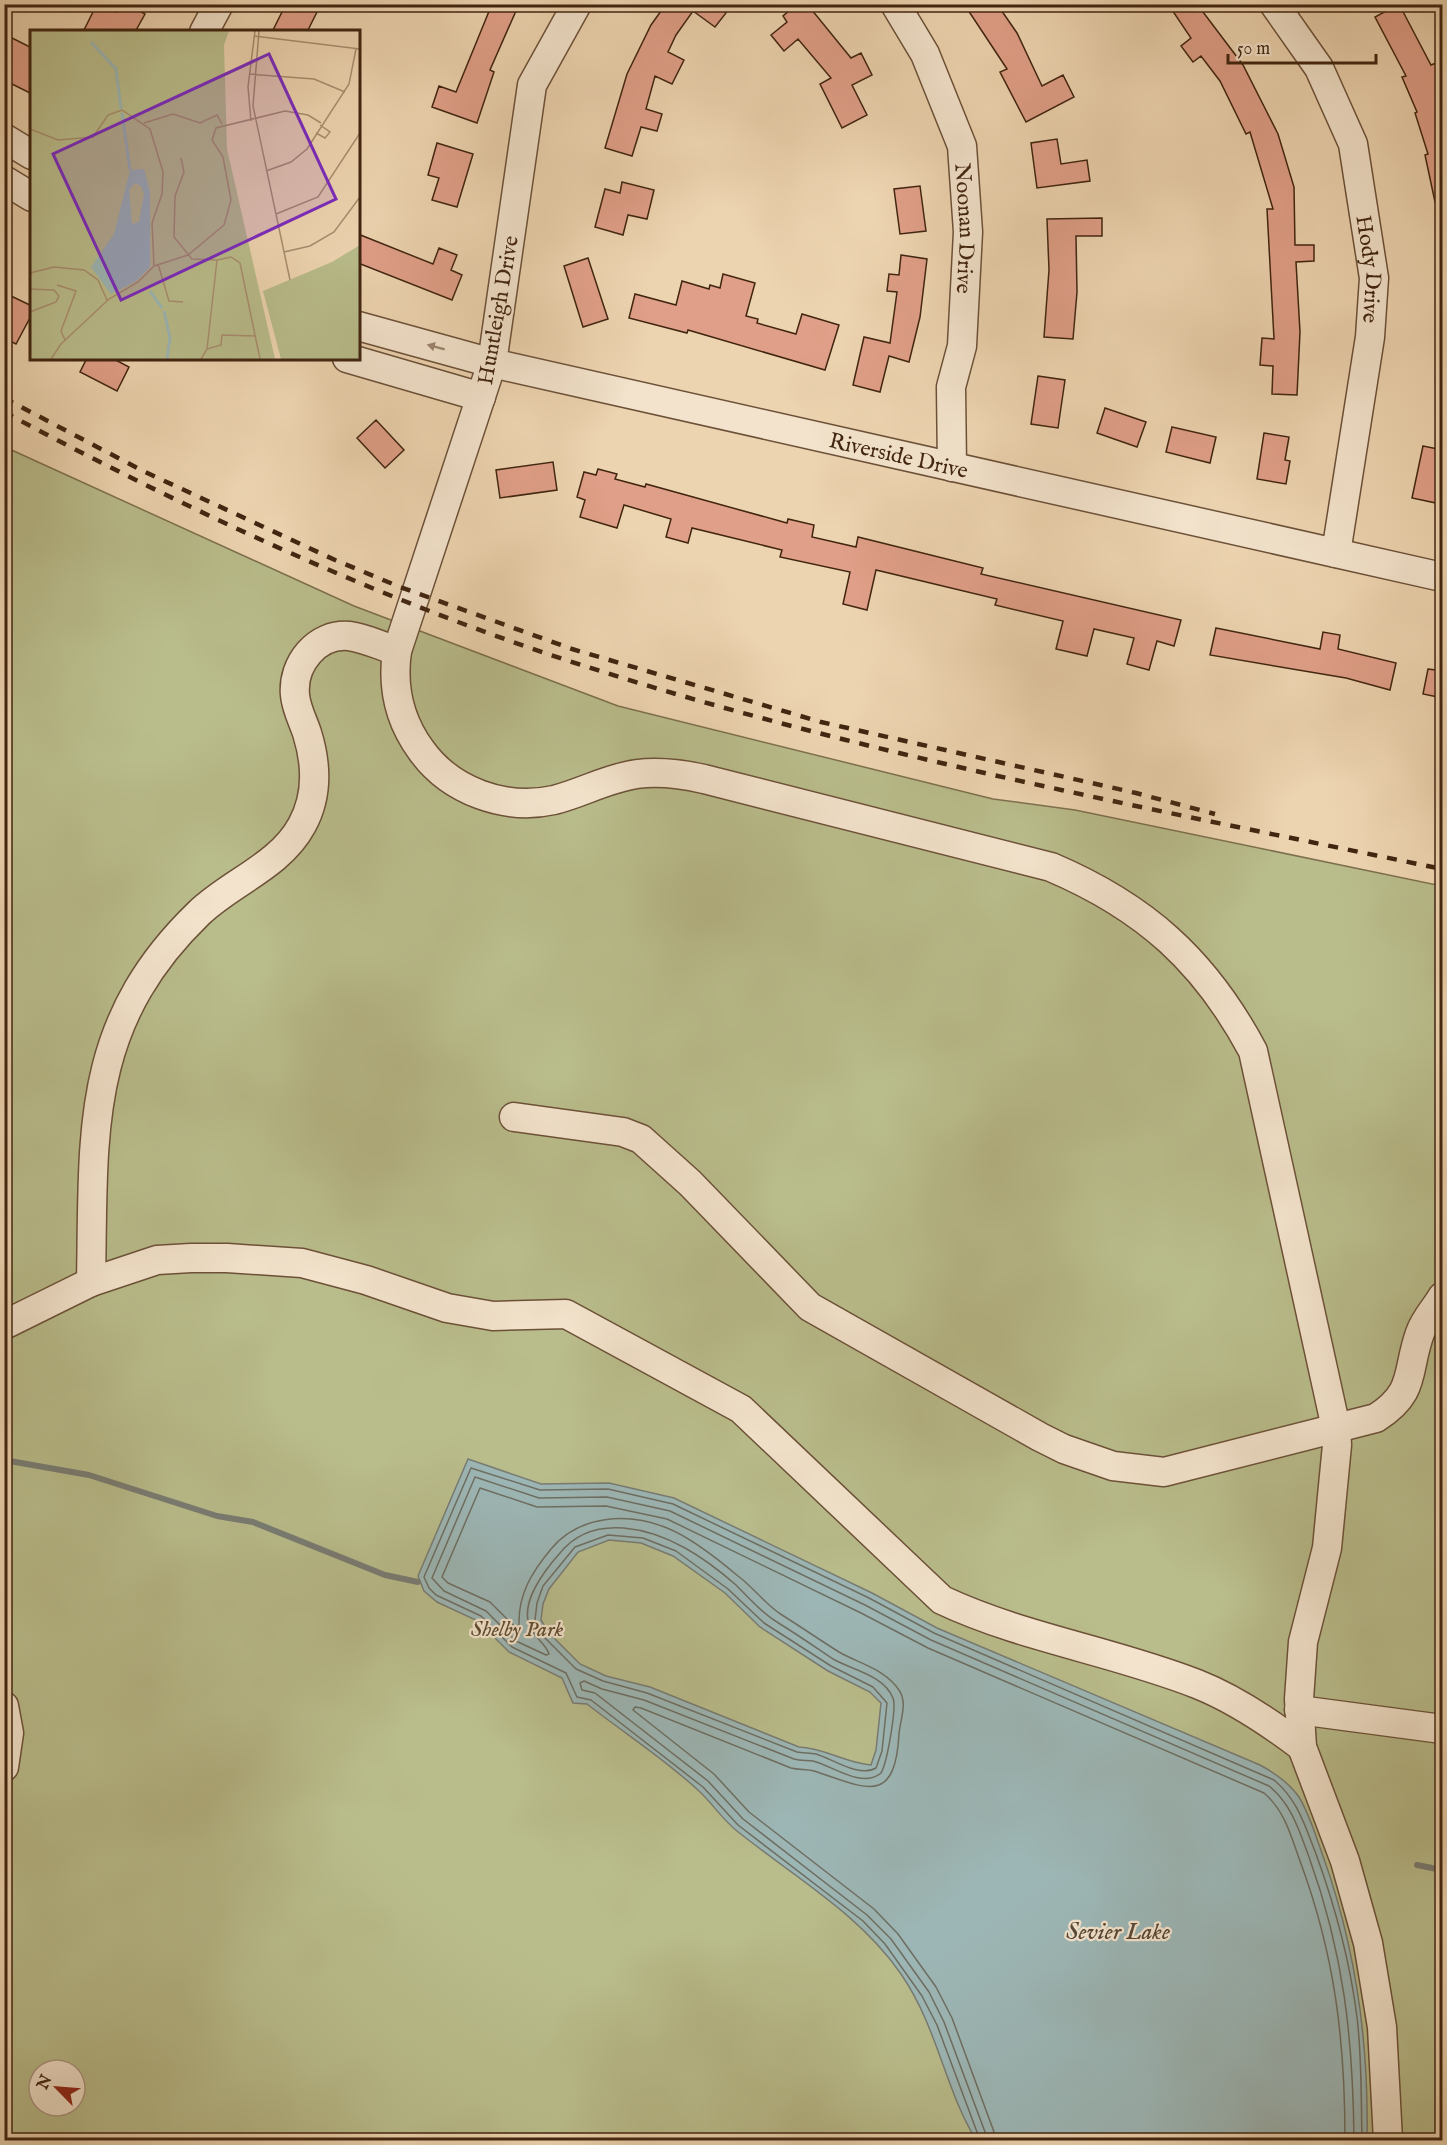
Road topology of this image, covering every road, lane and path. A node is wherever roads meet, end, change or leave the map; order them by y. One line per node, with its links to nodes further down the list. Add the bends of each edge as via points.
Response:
1 (219, 4): 5 (street)
2 (576, 4): 12 (street, Huntleigh Drive, via 532,85)
3 (895, 4): 14 (street, Noonan Drive, via 925,54 962,146 968,232 962,346 951,387)
4 (1274, 4): 15 (street, Hody Drive, via 1319,68 1353,144 1374,278 1370,337)
5 (205, 30)
6 (4, 138): 7 (street)
7 (30, 154)
8 (4, 180): 9 (street)
9 (30, 196)
10 (360, 327): 12 (street, Riverside Drive, one-way to 10)
11 (354, 360): 13 (street)
12 (492, 363): 13 (street, Huntleigh Drive); 14 (street, Riverside Drive)
13 (481, 397): 17 (street, Huntleigh Drive)
14 (952, 467): 15 (street, Riverside Drive)
15 (1336, 553): 16 (street, Riverside Drive)
16 (1443, 577)
17 (397, 651): 19 (street, via 341,636 320,643 305,657 294,693 315,763 315,776 302,825 277,855 200,911 152,965 124,1013 109,1053 99,1098); 22 (street, Huntleigh Drive, via 397,698 407,728 435,767 475,793 506,801 537,802 637,774 688,775 1051,867 1105,893 1155,926 1211,983 1253,1052)
18 (514, 1117): 22 (street, via 623,1132 641,1139 690,1182 810,1307 1040,1437 1088,1459 1138,1471 1164,1472)
19 (91, 1282): 21 (street); 26 (street, via 157,1260 266,1260 333,1270 447,1308 494,1316 566,1314 741,1408 942,1600 980,1618 1198,1685 1270,1723)
20 (1443, 1297): 22 (street, via 1421,1330 1410,1377 1397,1401 1376,1418)
21 (4, 1325)
22 (1336, 1428): 24 (street, Huntleigh Drive, via 1327,1548 1303,1642)
23 (4, 1706): 27 (street, via 9,1733)
24 (1299, 1710): 25 (street); 26 (street, Huntleigh Drive)
25 (1443, 1729)
26 (1302, 1747): 28 (street, Huntleigh Drive, via 1345,1861 1368,1943 1382,2027)
27 (4, 1767)
28 (1388, 2140)

